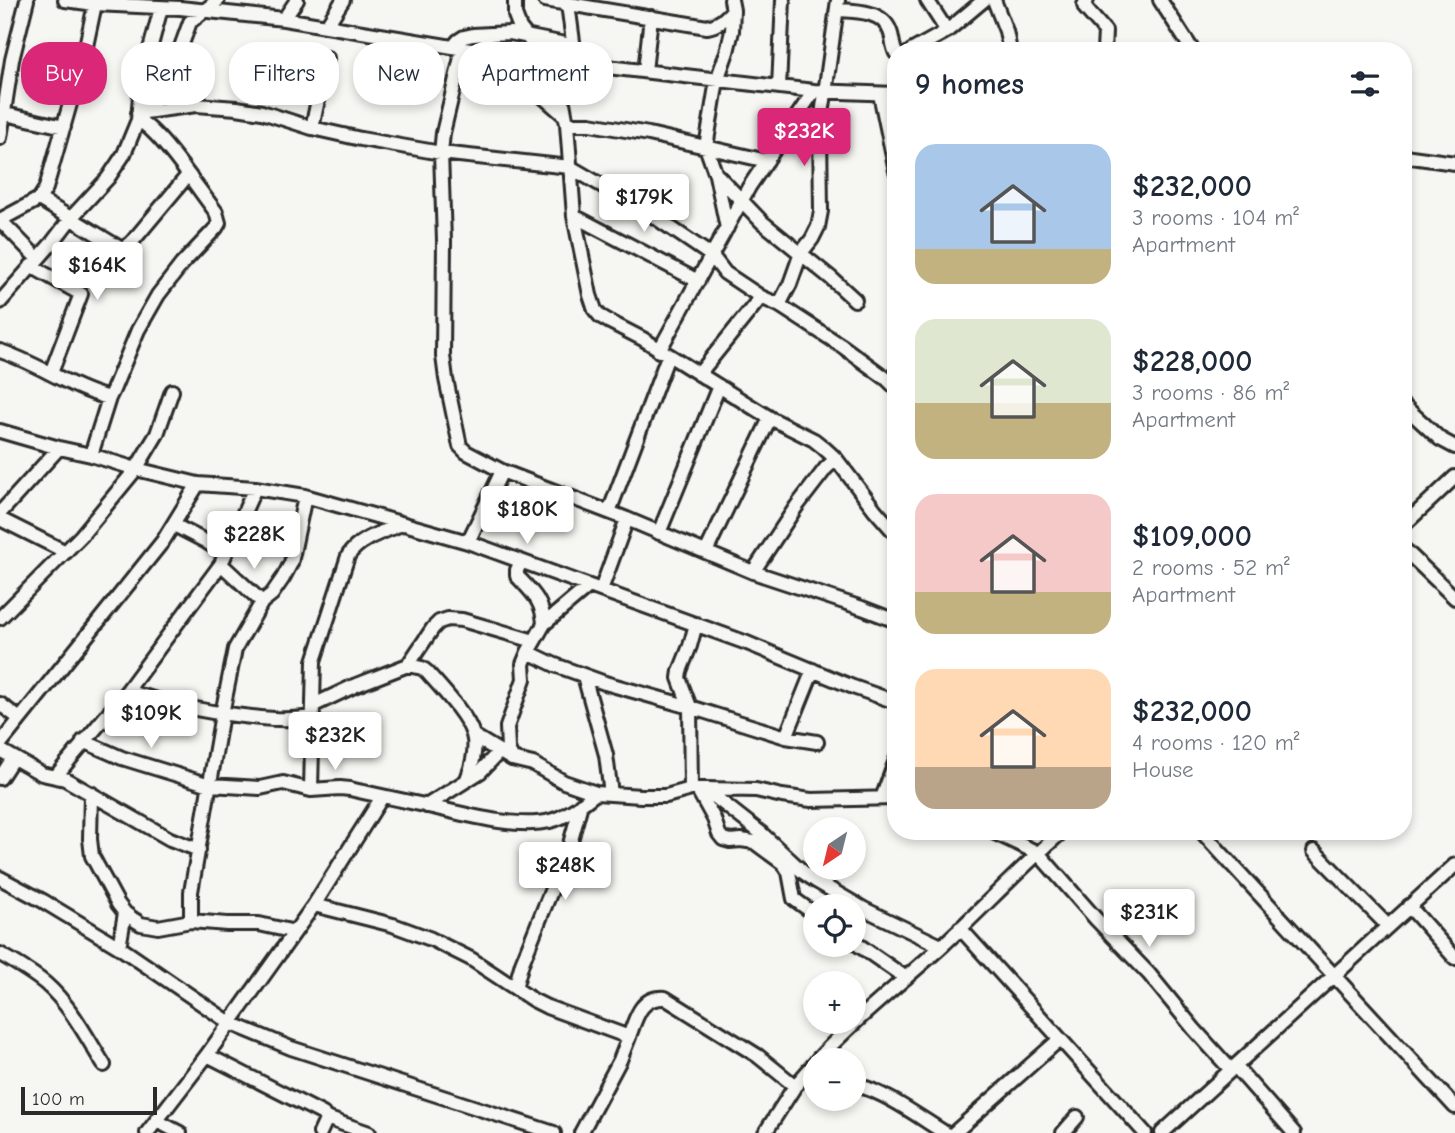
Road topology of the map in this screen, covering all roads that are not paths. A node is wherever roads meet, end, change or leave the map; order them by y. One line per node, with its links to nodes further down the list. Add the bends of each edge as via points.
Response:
1 (27, 0): 45 (street)
2 (65, 0): 13 (street)
3 (297, 0): 20 (street)
4 (344, 0): 21 (street)
5 (515, 0): 23 (street, via 515,15)
6 (545, 0): 15 (street)
7 (783, 0): 36 (street)
8 (927, 0): 22 (street)
9 (1087, 0): 30 (street, via 1085,8 1105,31)
10 (1160, 0): 31 (street)
11 (135, 3): 13 (street); 18 (street)
12 (989, 3): 22 (street); 29 (street)
13 (95, 4): 46 (street)
14 (212, 4): 18 (street); 20 (street); 43 (street, via 190,22 166,82)
15 (568, 4): 19 (street); 26 (street)
16 (732, 5): 19 (street, via 715,26); 35 (street, via 732,31)
17 (838, 5): 27 (street, via 880,19 887,25); 37 (street)
18 (161, 8): 43 (street, via 141,83)
19 (651, 18): 34 (street)
20 (284, 19): 21 (street)
21 (327, 25): 32 (street)
22 (947, 31): 28 (street)
23 (526, 35): 24 (street); 25 (street); 32 (street, via 474,34 457,41)
24 (532, 42)
25 (556, 42)
26 (573, 42)
27 (892, 42)
28 (927, 42)
29 (1008, 42)
30 (1106, 42)
31 (1187, 42)
32 (458, 48): 51 (street)
33 (613, 68): 34 (street)
34 (646, 71): 35 (street)
35 (717, 80): 36 (street); 50 (street)
36 (779, 87): 37 (street)
37 (820, 91): 38 (street); 53 (street); 64 (street, via 821,211 818,227)
38 (880, 93): 39 (street); 47 (street)
39 (887, 93)
40 (317, 105): 48 (street)
41 (551, 105): 44 (street)
42 (563, 105): 44 (street)
43 (140, 115): 48 (street, via 196,105 221,106 262,112); 56 (street); 61 (street, via 117,166)
44 (566, 119): 50 (street); 55 (street)
45 (3, 120): 46 (street); 49 (street)
46 (64, 127): 58 (street)
47 (887, 127)
48 (312, 128): 51 (street)
49 (0, 138)
50 (706, 147): 53 (street); 57 (street)
51 (441, 153): 55 (street); 88 (street, via 446,379 460,446)
52 (1412, 157): 54 (street)
53 (767, 161): 59 (street)
54 (1455, 163)
55 (570, 167): 60 (street); 65 (street)
56 (188, 175): 61 (street, via 125,249); 79 (street, via 219,223 158,295)
57 (716, 175): 59 (street); 63 (street)
58 (39, 200): 61 (street); 62 (street)
59 (741, 201): 63 (street); 64 (street)
60 (574, 216): 67 (street); 73 (street, via 595,310)
61 (71, 218): 66 (street)
62 (0, 220): 66 (street)
63 (727, 228): 65 (street)
64 (801, 253): 69 (street); 71 (street)
65 (712, 256): 67 (street); 68 (street, via 725,273)
66 (35, 262): 70 (street); 74 (street, via 81,294)
67 (698, 281): 73 (street)
68 (761, 297): 71 (street); 75 (street)
69 (855, 300)
70 (0, 302)
71 (779, 305): 76 (street)
72 (0, 351): 74 (street)
73 (664, 354): 75 (street); 93 (street)
74 (51, 373): 79 (street)
75 (699, 374): 77 (street)
76 (887, 379)
77 (719, 386): 81 (street); 101 (street)
78 (172, 391): 87 (street, via 157,434)
79 (109, 398): 85 (street)
80 (1412, 413): 83 (street)
81 (770, 418): 86 (street, via 814,440); 104 (street)
82 (0, 431): 84 (street)
83 (1455, 447)
84 (59, 448): 85 (street); 94 (street)
85 (91, 455): 87 (street)
86 (836, 459): 99 (street); 108 (street, via 796,507)
87 (136, 469): 90 (street); 103 (street)
88 (502, 471): 93 (street); 102 (street)
89 (1455, 477): 95 (street)
90 (198, 484): 91 (street); 100 (street)
91 (255, 488): 92 (street); 106 (street)
92 (305, 496): 98 (street); 111 (street, via 291,563)
93 (609, 512): 97 (street)
94 (0, 513)
95 (1412, 517)
96 (0, 519): 103 (street)
97 (626, 519): 101 (street); 109 (street)
98 (402, 524): 102 (street); 124 (street, via 364,542 348,556 314,661)
99 (887, 524)
100 (174, 525): 106 (street, via 205,541); 126 (street)
101 (659, 533): 104 (street)
102 (468, 542): 107 (street)
103 (66, 552): 112 (street)
104 (706, 552): 108 (street)
105 (1412, 557): 110 (street)
106 (223, 559): 111 (street); 120 (street)
107 (521, 562): 109 (street); 114 (street, via 517,576 540,604)
108 (753, 572): 113 (street)
109 (595, 588): 114 (street); 115 (street)
110 (1455, 598)
111 (262, 602): 125 (street, via 236,649)
112 (0, 618)
113 (887, 618)
114 (544, 624): 116 (street)
115 (696, 624): 118 (street); 123 (street, via 678,678)
116 (531, 647): 117 (street, via 462,620 448,619 433,628); 119 (street, via 555,665); 135 (street, via 507,727)
117 (408, 665): 124 (street, via 354,686); 127 (street, via 427,672 460,711)
118 (813, 670): 121 (street); 128 (street)
119 (584, 676): 123 (street); 145 (street, via 606,755)
120 (127, 691): 125 (street); 129 (street)
121 (887, 699)
122 (0, 704): 126 (street)
123 (690, 706): 128 (street); 141 (street)
124 (314, 711): 125 (street, via 284,721); 142 (street)
125 (222, 714): 140 (street)
126 (20, 719): 131 (street)
127 (474, 736): 133 (street); 138 (street)
128 (786, 737): 130 (street)
129 (83, 741): 136 (street); 140 (street)
130 (817, 742)
131 (0, 744)
132 (0, 750): 134 (street)
133 (500, 751): 135 (street); 138 (street)
134 (13, 758): 136 (street); 137 (street)
135 (512, 759): 144 (street)
136 (55, 776): 143 (street)
137 (0, 778)
138 (467, 779): 150 (street)
139 (887, 784): 147 (street)
140 (209, 785): 142 (street, via 260,788 283,783); 154 (street)
141 (698, 789): 145 (street, via 666,796); 147 (street, via 756,790 818,800); 160 (street, via 723,839 754,842 784,864 794,899); 167 (street, via 761,833 816,881)
142 (312, 790): 146 (street, via 340,788)
143 (90, 793): 154 (street); 162 (street, via 92,856)
144 (596, 793): 145 (street); 149 (street)
145 (611, 794)
146 (382, 797): 150 (street); 159 (street)
147 (882, 798): 148 (street)
148 (887, 798)
149 (581, 804): 150 (street, via 556,819 535,823); 174 (street)
150 (426, 806)
151 (1010, 840): 156 (street)
152 (1053, 840): 156 (street)
153 (1209, 840): 172 (street)
154 (199, 850): 163 (street)
155 (1314, 851): 164 (street)
156 (1038, 853): 165 (street); 181 (street)
157 (1455, 865): 161 (street)
158 (0, 878): 168 (street)
159 (314, 905): 166 (street); 174 (street, via 431,939)
160 (803, 906)
161 (1409, 906): 164 (street); 171 (street)
162 (125, 913): 163 (street, via 149,926); 168 (street)
163 (191, 921): 166 (street, via 258,924)
164 (1388, 926): 172 (street)
165 (960, 928): 167 (street); 177 (street)
166 (295, 932): 175 (street)
167 (941, 946): 173 (street)
168 (119, 947): 175 (street)
169 (866, 950): 173 (street)
170 (0, 954): 180 (street, via 54,991)
171 (1455, 958)
172 (1334, 975): 181 (street); 186 (street)
173 (906, 978): 178 (street)
174 (515, 988): 176 (street, via 554,1010)
175 (230, 1023): 179 (street); 194 (street, via 291,1048)
176 (629, 1037): 184 (street, via 642,1007 656,997 665,998); 195 (street)
177 (1060, 1039): 198 (street); 200 (street)
178 (829, 1048)
179 (207, 1055): 188 (street); 189 (street)
180 (104, 1065)
181 (1233, 1068): 201 (street); 202 (street)
182 (803, 1076): 184 (street)
183 (803, 1081): 184 (street)
184 (798, 1082): 196 (street)
185 (866, 1088): 197 (street)
186 (1455, 1107)
187 (1077, 1117): 199 (street)
188 (326, 1118): 192 (street); 193 (street)
189 (157, 1121): 190 (street); 191 (street)
190 (147, 1133)
191 (180, 1133)
192 (320, 1133)
193 (369, 1133)
194 (554, 1133)
195 (581, 1133)
196 (765, 1133)
197 (945, 1133)
198 (954, 1133)
199 (1063, 1133)
200 (1145, 1133)
201 (1162, 1133)
202 (1294, 1133)

